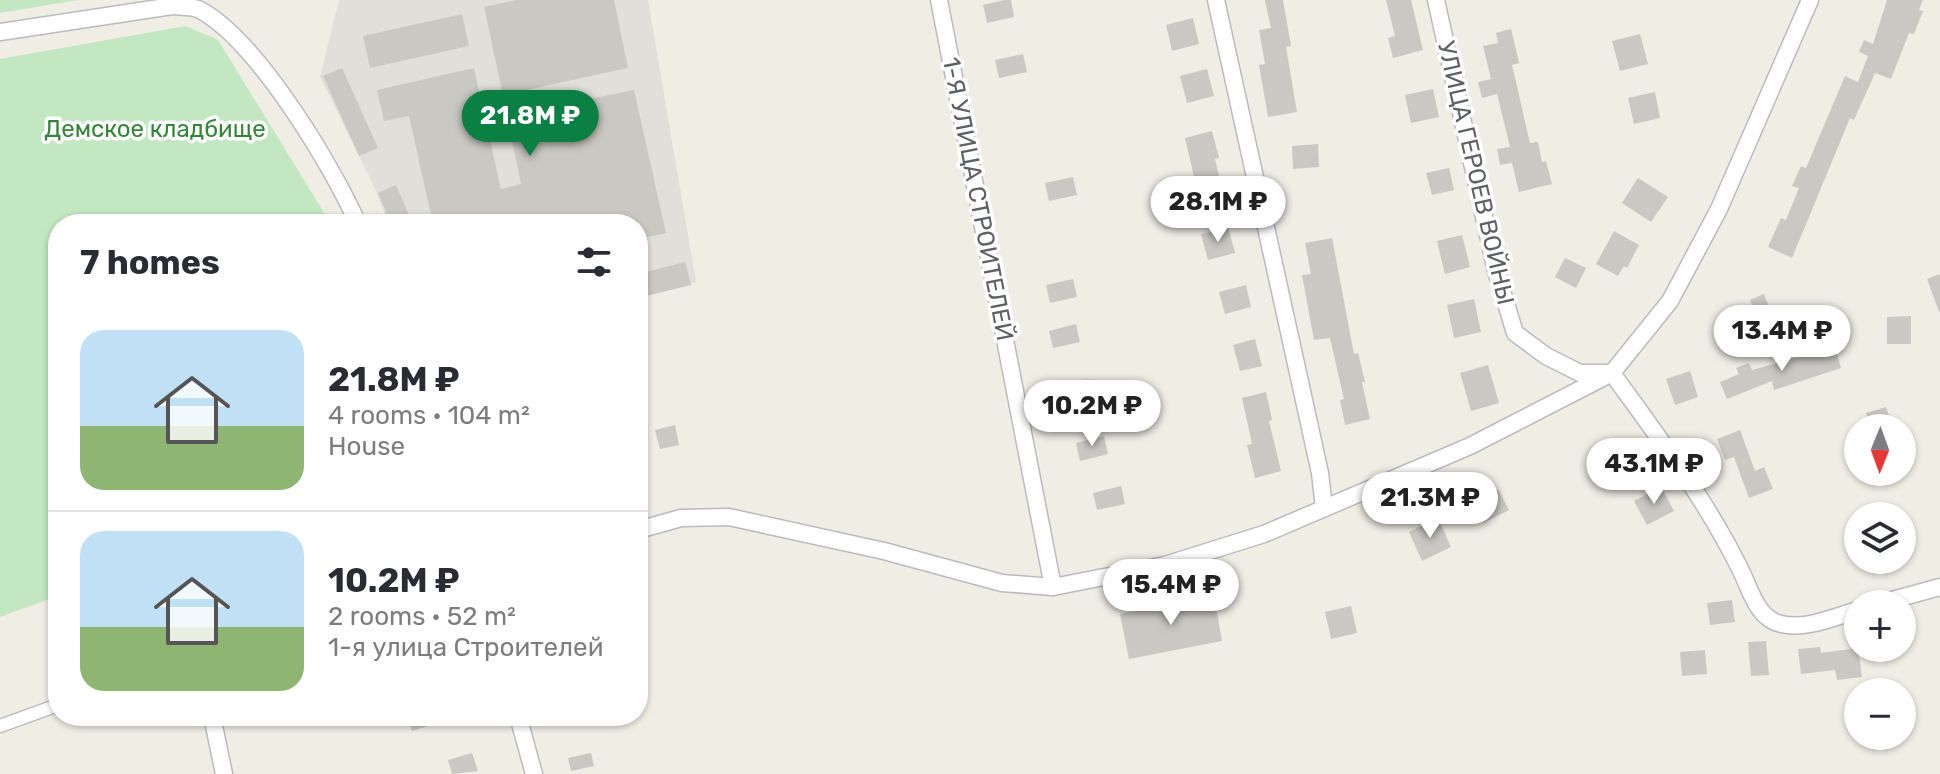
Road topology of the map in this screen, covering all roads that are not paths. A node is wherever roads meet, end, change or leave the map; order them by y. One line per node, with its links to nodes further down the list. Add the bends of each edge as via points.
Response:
1 (939, 0): 10 (street, 1-Я УЛИЦА СТРОИТЕЛЕЙ)
2 (1216, 0): 8 (street)
3 (1436, 0): 7 (street, УЛИЦА ГЕРОЕВ ВОЙНЫ, via 1496,271 1515,333 1580,373)
4 (1810, 0): 7 (street, via 1719,209 1670,301)
5 (0, 32): 6 (street, via 172,6 201,9 273,82)
6 (354, 214)
7 (1612, 373): 8 (street, via 1470,446); 13 (street, via 1679,466 1733,554 1761,613 1779,624 1807,625)
8 (1324, 508): 10 (street, via 1264,534 1165,565)
9 (648, 527): 10 (street, via 681,518 729,517 1002,583)
10 (1053, 587)
11 (1940, 587): 12 (street)
12 (1916, 594)
13 (1844, 614)
14 (48, 709): 15 (street)
15 (0, 726)
16 (214, 726): 18 (street)
17 (521, 726): 19 (street)
18 (224, 774)
19 (534, 774)

